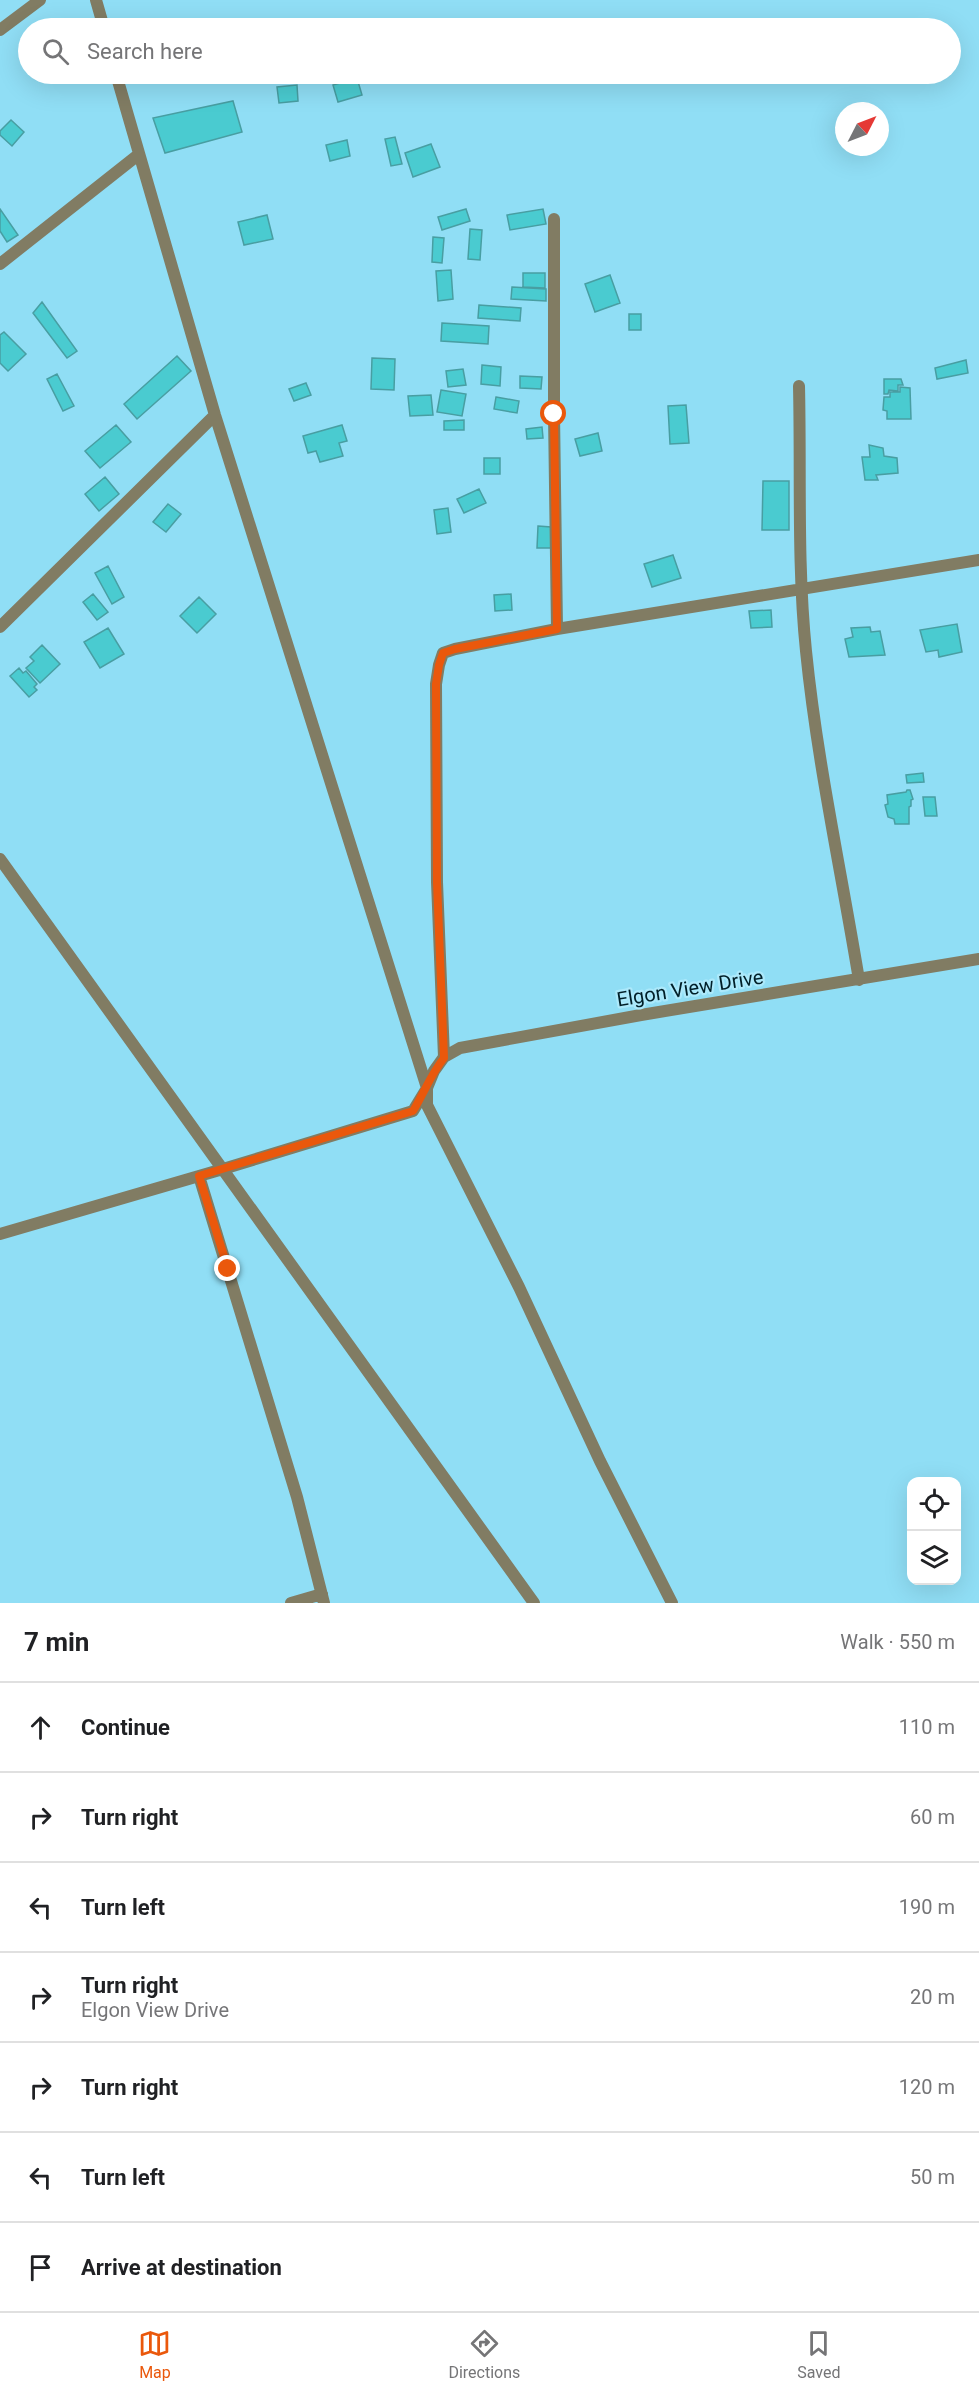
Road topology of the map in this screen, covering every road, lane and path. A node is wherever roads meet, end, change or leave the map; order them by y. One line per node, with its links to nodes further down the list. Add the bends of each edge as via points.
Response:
1 (40, 0): 4 (street)
2 (96, 0): 3 (street)
3 (101, 18)
4 (0, 30)
5 (119, 84): 6 (street)
6 (138, 155): 8 (street); 10 (street)
7 (554, 219): 14 (street)
8 (0, 264)
9 (799, 386): 12 (street)
10 (215, 415): 13 (street); 19 (street)
11 (979, 560): 12 (street)
12 (802, 589): 14 (street); 17 (street, via 812,708)
13 (0, 627)
14 (557, 629): 18 (street, via 455,649 443,653 439,665 437,882)
15 (0, 859): 20 (street)
16 (979, 959): 17 (street, Elgon View Drive)
17 (859, 980): 18 (street, Elgon View Drive, via 460,1048)
18 (444, 1058): 19 (street)
19 (427, 1088): 20 (street, via 413,1111); 26 (street, via 427,1105)
20 (223, 1169): 21 (street); 25 (street)
21 (199, 1176): 22 (street); 23 (street, via 297,1497)
22 (0, 1234)
23 (323, 1599): 24 (street)
24 (291, 1603)
25 (534, 1603)
26 (672, 1603)

